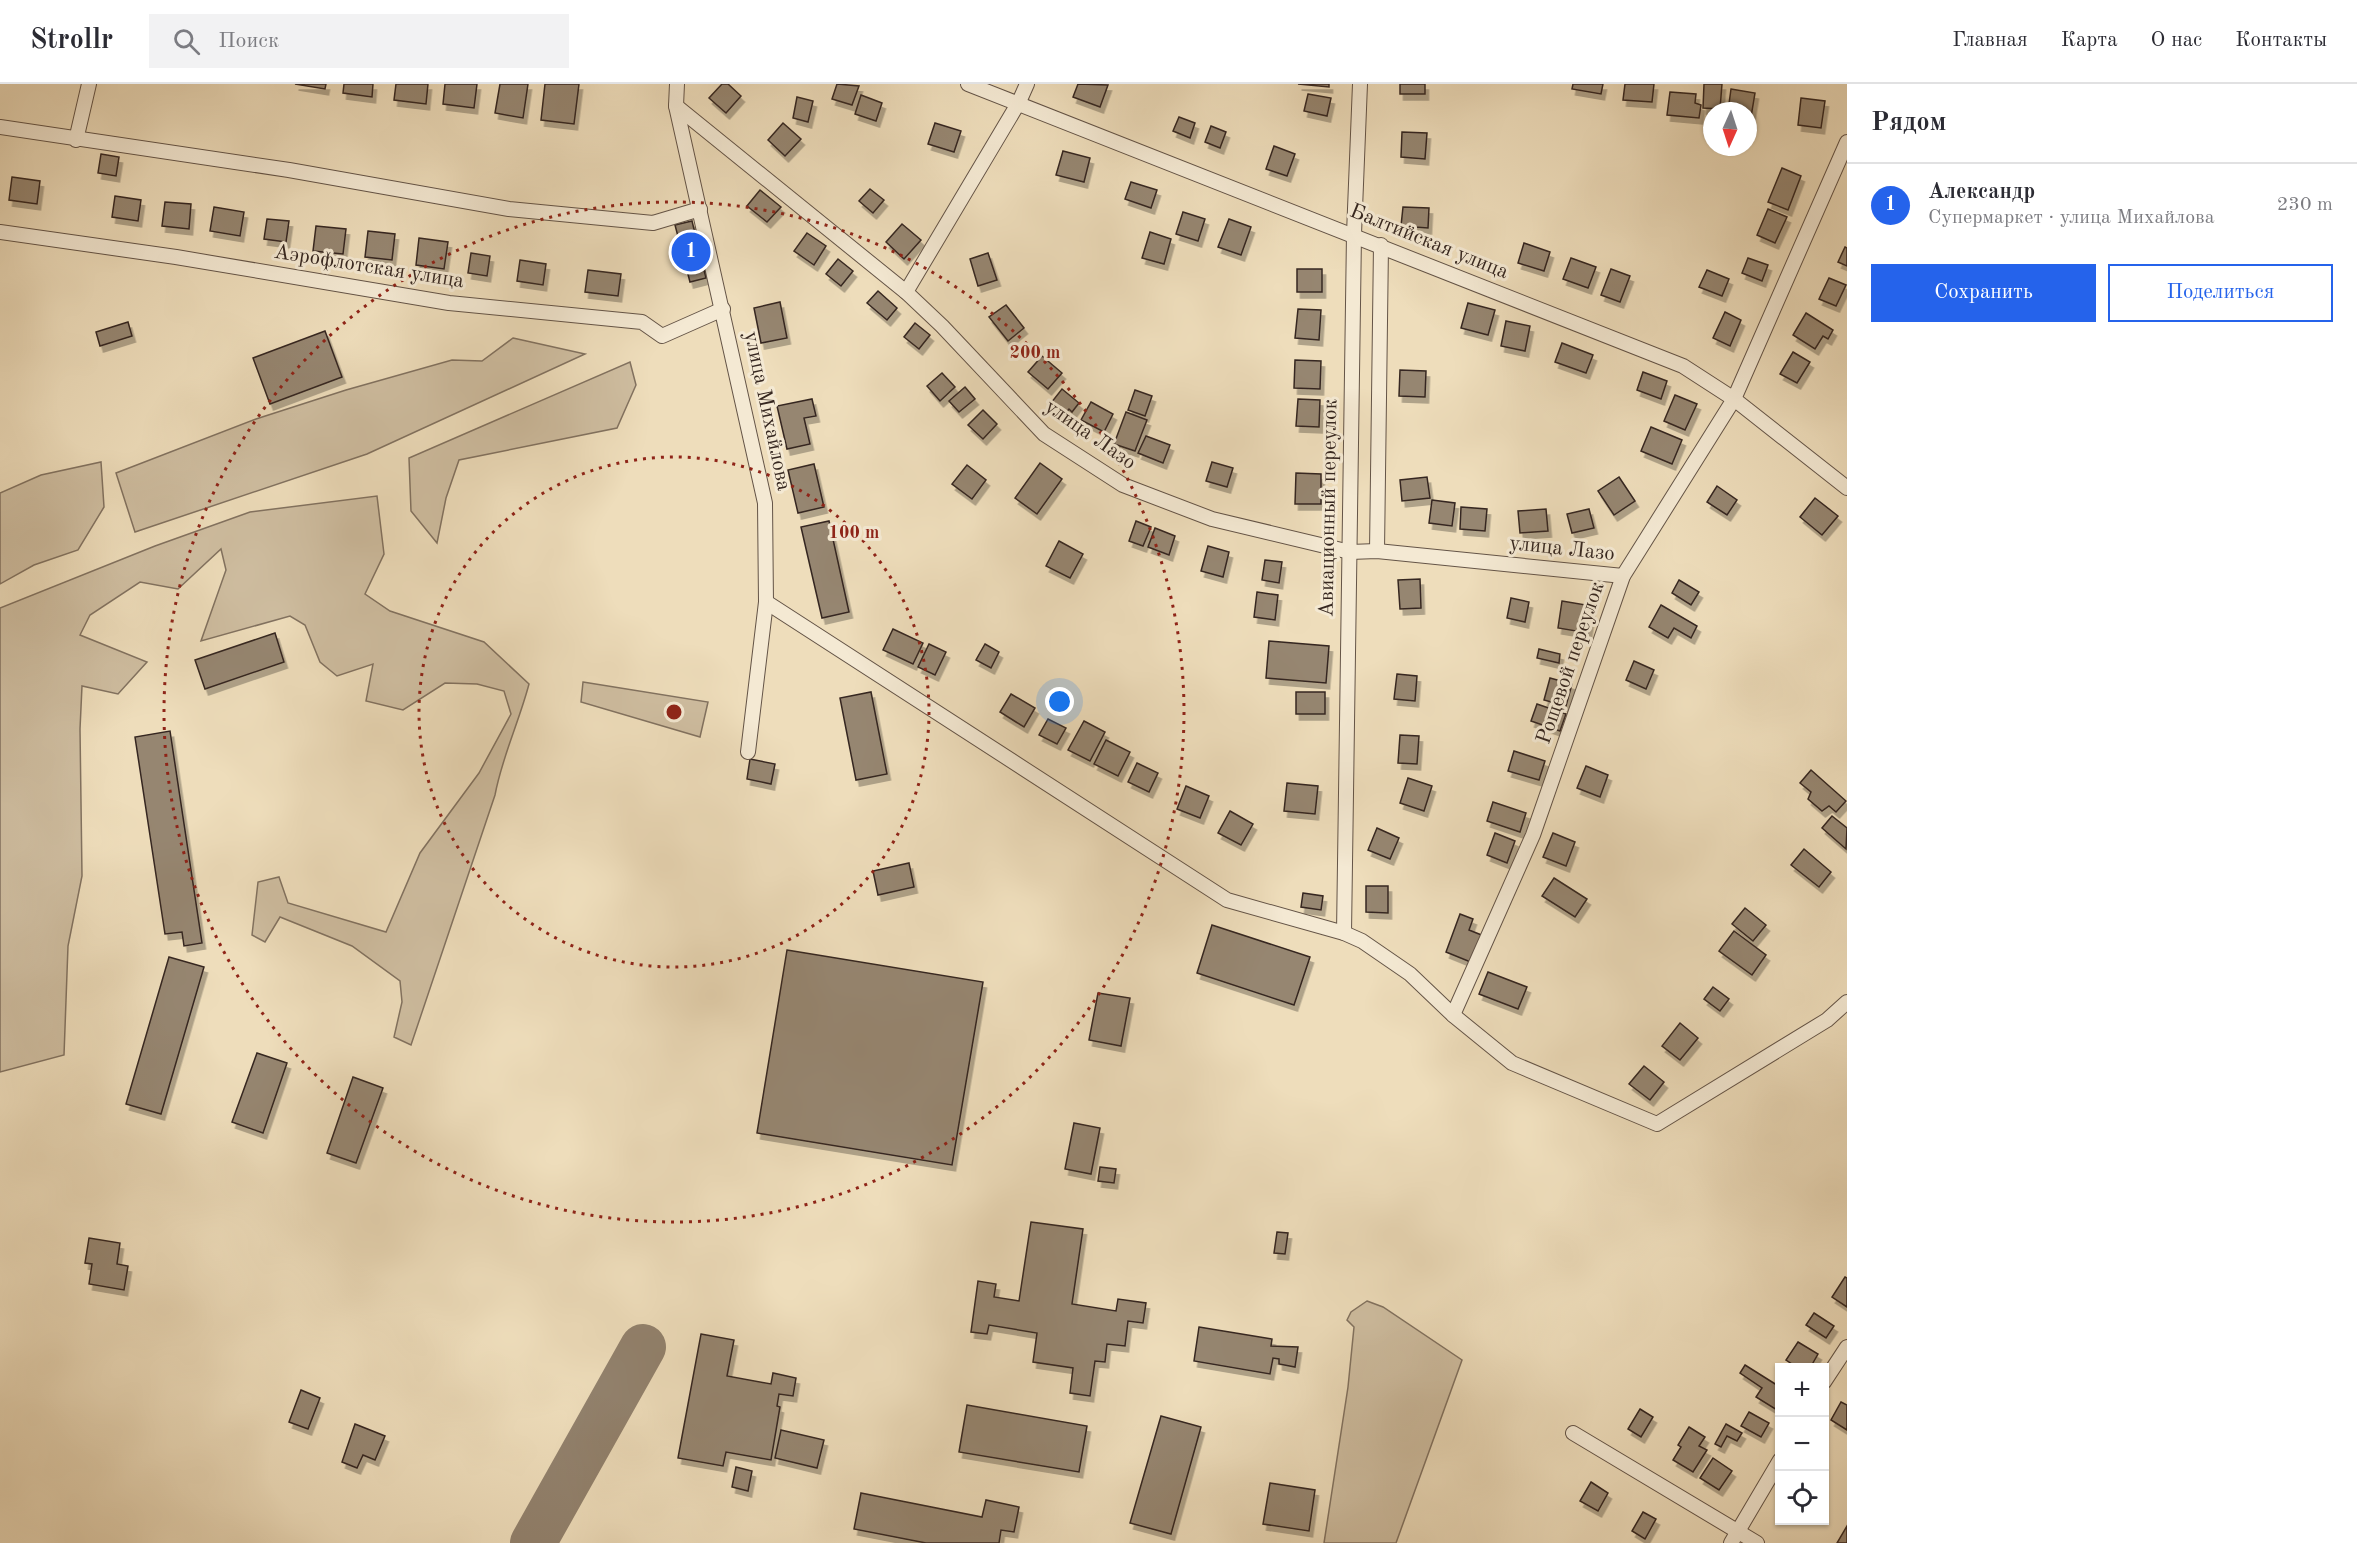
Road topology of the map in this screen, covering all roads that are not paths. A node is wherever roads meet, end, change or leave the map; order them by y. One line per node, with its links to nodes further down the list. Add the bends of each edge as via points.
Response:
1 (89, 84): 9 (street)
2 (677, 84): 7 (street, улица Михайлова)
3 (968, 84): 6 (street, Балтийская улица)
4 (1027, 84): 6 (street)
5 (1360, 84): 13 (street, Авиационный переулок)
6 (1019, 102): 13 (street, Балтийская улица); 15 (street)
7 (676, 106): 11 (street, улица Михайлова); 15 (street, улица Лазо)
8 (0, 127): 9 (street)
9 (75, 140): 11 (street, via 289,170 508,209 652,223)
10 (1847, 142): 17 (street, Рощевой переулок)
11 (700, 209): 16 (street, улица Михайлова)
12 (0, 232): 16 (street, Аэрофлотская улица, via 449,303 642,322 662,336)
13 (1354, 234): 14 (street, Балтийская улица); 20 (street, Авиационный переулок)
14 (1381, 245): 17 (street, Балтийская улица, via 1683,366); 19 (street)
15 (906, 292): 20 (street, улица Лазо, via 1044,434 1123,486 1212,519)
16 (723, 309): 22 (street, улица Михайлова, via 765,503)
17 (1734, 399): 18 (street, Балтийская улица); 21 (street, Рощевой переулок)
18 (1847, 488)
19 (1377, 551): 20 (street, улица Лазо); 21 (street, улица Лазо)
20 (1350, 552): 24 (street, Авиационный переулок)
21 (1623, 576): 26 (street, Рощевой переулок, via 1533,835)
22 (766, 602): 23 (street, улица Михайлова); 24 (street, via 1227,900)
23 (748, 752)
24 (1344, 933): 26 (street, via 1410,974)
25 (1847, 1002): 26 (street, via 1827,1020 1657,1124 1512,1063)
26 (1453, 1015)
27 (1847, 1347): 28 (street)
28 (1829, 1374)
29 (1574, 1433): 31 (street)
30 (1775, 1467): 31 (street)
31 (1735, 1537): 32 (street)
32 (1757, 1543)

